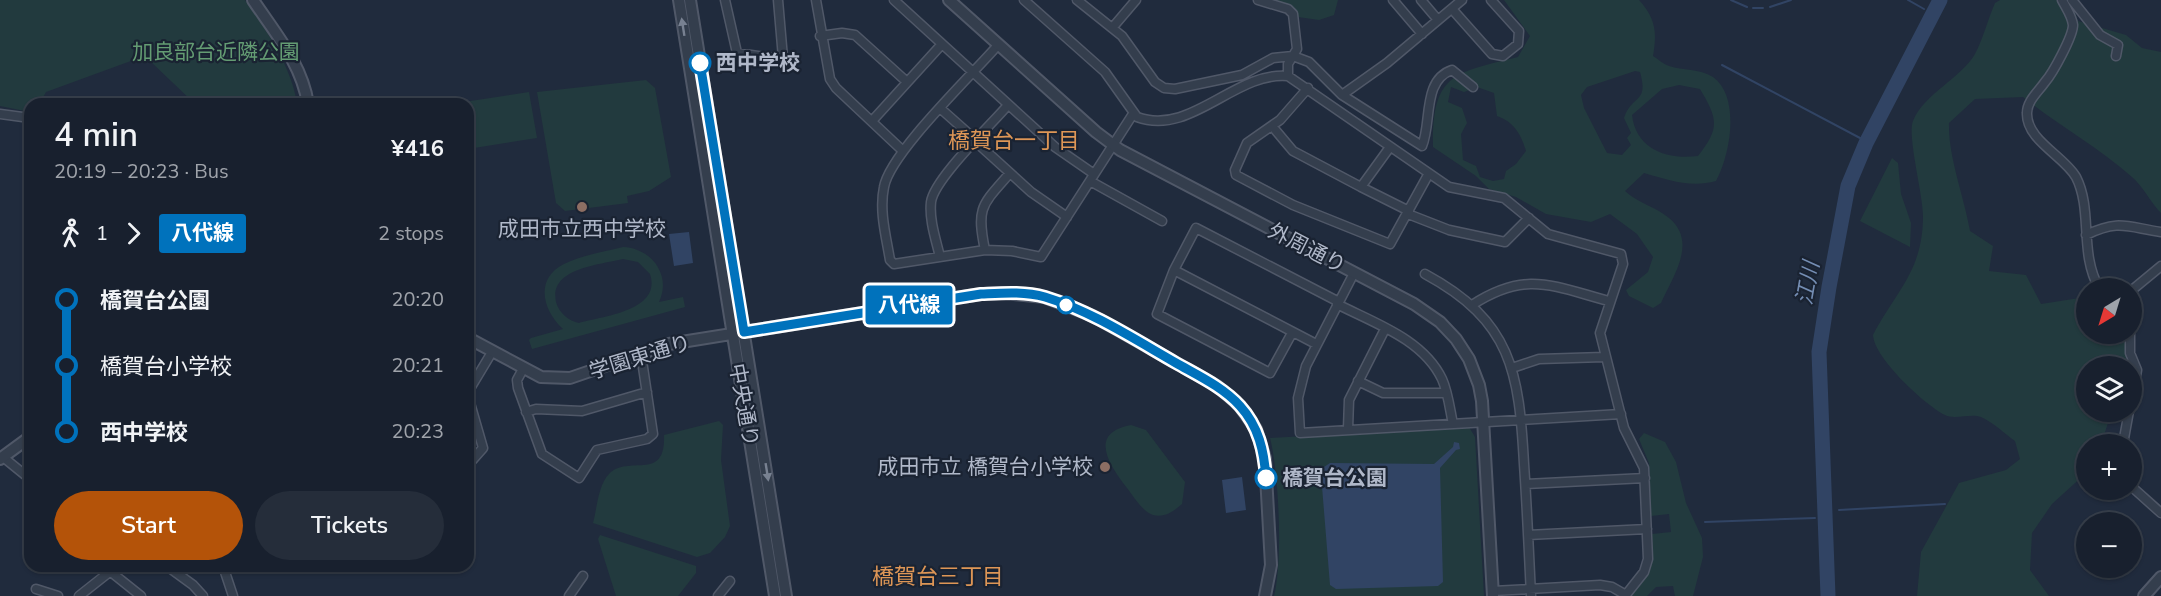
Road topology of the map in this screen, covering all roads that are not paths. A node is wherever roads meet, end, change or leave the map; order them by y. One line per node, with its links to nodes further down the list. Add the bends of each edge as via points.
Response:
1 (253, 0): 34 (street, via 294,61)
2 (679, 0): 69 (street, 中央通り, one-way to 2)
3 (690, 0): 68 (street, 中央通り)
4 (725, 0): 5 (street, via 737,53 781,59)
5 (778, 0)
6 (816, 0): 23 (street)
7 (894, 0): 24 (street)
8 (949, 0): 25 (street, 外周通り)
9 (1024, 0): 38 (street, via 1105,72)
10 (1077, 0): 21 (street)
11 (1136, 0): 21 (street)
12 (1257, 0): 26 (street, via 1292,11 1297,49)
13 (1393, 0): 22 (street)
14 (1421, 0): 20 (street)
15 (1462, 0): 19 (street)
16 (1491, 0): 19 (street, via 1519,31 1518,44 1503,56 1492,54)
17 (2062, 0): 55 (street, via 2070,14 2072,30 2048,80 2030,102 2027,119 2035,134 2075,175)
18 (2072, 0): 27 (street, via 2100,35 2118,45)
19 (1452, 9): 20 (street)
20 (1438, 20): 22 (street)
21 (1113, 27): 26 (street, via 1155,82 1169,89 1242,75 1273,58)
22 (1422, 34): 33 (street)
23 (820, 36): 30 (street, via 855,35); 40 (street, via 830,79)
24 (942, 44): 28 (street); 30 (street)
25 (999, 45): 28 (street); 43 (street, 外周通り)
26 (1293, 56): 29 (street); 33 (street, via 1309,62)
27 (2116, 56)
28 (974, 73): 35 (street); 36 (street)
29 (1288, 76): 32 (street); 38 (street, via 1264,77 1174,119 1148,120)
30 (907, 82): 40 (street)
31 (1473, 87): 33 (street, via 1452,70 1442,75 1433,88 1422,146)
32 (1308, 88): 41 (street); 44 (street)
33 (1342, 95)
34 (307, 98)
35 (1008, 105): 42 (street); 48 (street)
36 (941, 109): 42 (street); 45 (street)
37 (0, 114): 39 (street)
38 (1133, 114): 43 (street)
39 (24, 117)
40 (872, 121): 45 (street)
41 (1272, 126): 49 (street, via 1293,151); 50 (street, via 1246,143 1236,175 1293,205 1386,244 1390,244)
42 (977, 142): 46 (street); 57 (street, via 933,194 931,217)
43 (1112, 144): 48 (street); 60 (street, 外周通り)
44 (1390, 147): 47 (street); 49 (street)
45 (903, 151): 57 (street, via 889,170 882,197 890,260 898,264)
46 (1010, 173): 51 (street); 56 (street, via 982,206)
47 (1428, 175): 50 (street); 52 (street, via 1459,191 1508,199)
48 (1092, 177): 51 (street); 53 (street)
49 (1361, 187): 50 (street)
50 (1408, 212): 52 (street, via 1449,230 1504,242)
51 (1067, 218): 56 (street, via 1041,257)
52 (1529, 218): 64 (street, via 1553,236 1621,254 1623,264)
53 (1162, 221)
54 (2161, 232): 55 (street, via 2124,224 2106,225)
55 (2086, 235): 62 (street, via 2088,260)
56 (985, 250): 57 (street)
57 (940, 257)
58 (2161, 266): 63 (street)
59 (1174, 270): 65 (street, via 1196,228); 70 (street); 70 (street, via 1156,314 1195,335 1270,373)
60 (1354, 273): 65 (street); 86 (street, 外周通り, via 1414,304 1449,330 1474,371)
61 (1425, 274): 66 (street)
62 (2095, 278)
63 (2142, 282)
64 (1609, 301): 66 (street, via 1561,288 1521,284 1498,289); 75 (street, via 1600,333)
65 (1338, 303): 67 (street); 72 (street)
66 (1472, 304): 76 (street, via 1495,332)
67 (1385, 329): 78 (street); 81 (street, via 1428,358)
68 (744, 332): 69 (street, 学園東通り); 118 (street, 中央通り, one-way to 118); 119 (street, 学園東通り, via 981,294 1030,294 1093,316 1217,387 1250,418 1265,458 1271,565)
69 (733, 333): 74 (street, 学園東通り, via 669,344); 117 (street, 中央通り)
70 (1292, 333): 72 (street)
71 (474, 342): 73 (street, 学園東通り)
72 (1316, 344): 88 (street, via 1300,386 1300,433)
73 (492, 352): 77 (street, 学園東通り); 79 (street)
74 (641, 354): 77 (street, 学園東通り, via 570,378 542,377); 80 (street)
75 (1604, 357): 76 (street, via 1539,359); 83 (street)
76 (1512, 368): 85 (street)
77 (523, 369): 82 (street, via 517,384)
78 (1358, 381): 81 (street, via 1383,393); 88 (street, via 1347,408)
79 (474, 384)
80 (647, 392): 82 (street, via 582,411); 82 (street, via 653,434 647,439 597,450 579,478 542,454)
81 (1446, 393): 87 (street)
82 (526, 412)
83 (1621, 414): 85 (street); 93 (street)
84 (474, 416): 91 (street, via 483,448)
85 (1522, 420): 86 (street); 94 (street)
86 (1484, 423): 87 (street); 108 (street, 外周通り)
87 (1453, 424): 88 (street)
88 (1348, 429)
89 (24, 441): 90 (street)
90 (1, 458): 92 (street)
91 (474, 458)
92 (24, 475)
93 (1645, 478): 94 (street); 97 (street)
94 (1526, 484): 98 (street)
95 (2142, 496): 96 (street)
96 (2161, 513)
97 (1647, 529): 98 (street); 109 (street, via 1647,565)
98 (1528, 535): 107 (street)
99 (110, 572): 111 (street)
100 (117, 572): 112 (street)
101 (175, 572): 113 (street)
102 (225, 572): 114 (street)
103 (584, 576): 115 (street)
104 (2161, 577): 120 (street)
105 (730, 581): 116 (street)
106 (36, 589): 110 (street)
107 (1531, 592): 108 (street); 109 (street, via 1606,585)
108 (1493, 593)
109 (1625, 595)
110 (58, 596)
111 (79, 596)
112 (141, 596)
113 (203, 596)
114 (233, 596)
115 (569, 596)
116 (718, 596)
117 (775, 596)
118 (786, 596)
119 (1265, 596)
120 (2144, 596)

